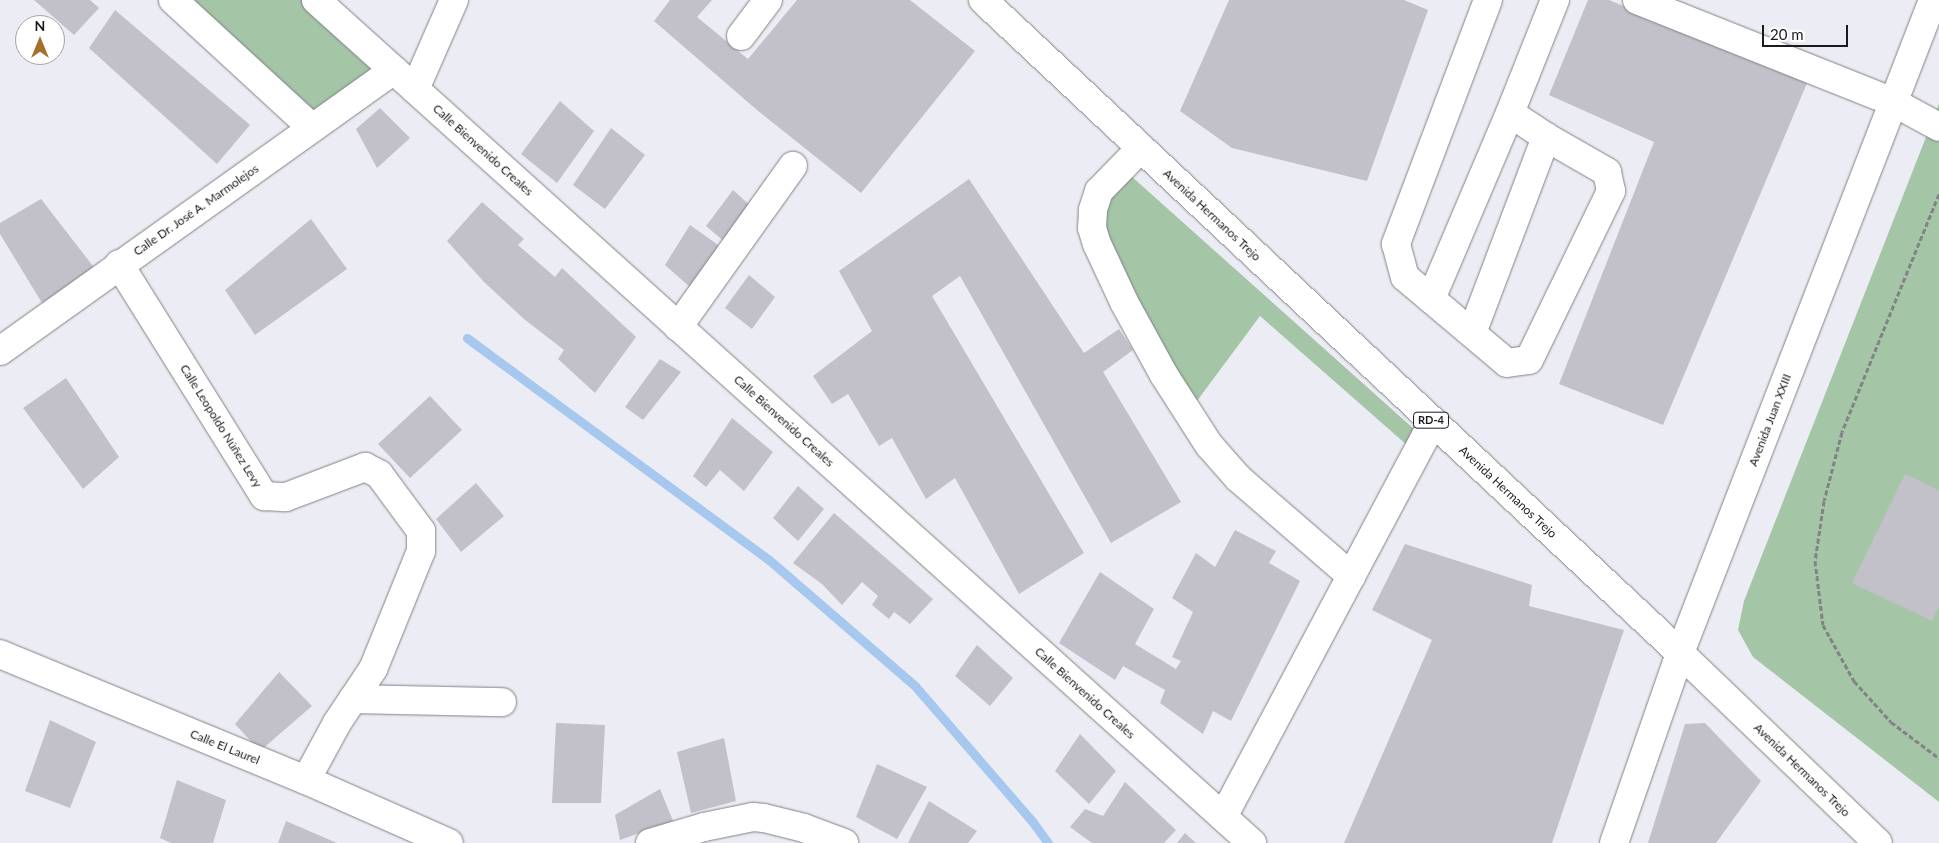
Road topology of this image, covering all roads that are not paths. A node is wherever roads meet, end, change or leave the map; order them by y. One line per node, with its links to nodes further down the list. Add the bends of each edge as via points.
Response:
1 (172, 0): 16 (street)
2 (316, 0): 11 (street, Calle Bienvenido Creales)
3 (454, 0): 12 (street)
4 (768, 0): 10 (street)
5 (983, 0): 18 (street, Avenida Hermanos Trejo / RD-4)
6 (1488, 0): 21 (street, via 1396,244 1405,277)
7 (1555, 0): 14 (street)
8 (1637, 0): 13 (street)
9 (1933, 0): 13 (street, Avenida Juan XXIII)
10 (741, 36)
11 (394, 70): 12 (street, Calle Bienvenido Creales); 16 (street, Calle Dr. José A. Marmolejos)
12 (415, 89): 22 (street, Calle Bienvenido Creales)
13 (1893, 102): 15 (street); 27 (street, Avenida Juan XXIII)
14 (1510, 113): 17 (street); 21 (street)
15 (1939, 127)
16 (312, 128): 20 (street, Calle Dr. José A. Marmolejos)
17 (1546, 136): 23 (street); 23 (street, via 1607,172 1611,192 1529,360 1508,363)
18 (1141, 148): 25 (street, Avenida Hermanos Trejo / RD-4); 26 (street, via 1100,191 1093,210 1092,228 1097,244 1124,302 1164,375 1209,445 1238,478)
19 (794, 166): 22 (street)
20 (119, 264): 24 (street, Calle Dr. José A. Marmolejos); 29 (street, Calle Leopoldo Núñez Levy, via 264,496 286,497 365,467 379,474 420,531 421,551 373,669)
21 (1431, 299): 23 (street)
22 (678, 327): 32 (street, Calle Bienvenido Creales)
23 (1472, 333)
24 (0, 350)
25 (1433, 422): 26 (street); 27 (street, Avenida Hermanos Trejo / RD-4)
26 (1351, 576): 32 (street)
27 (1680, 653): 37 (street, Avenida Juan XXIII); 38 (street, Avenida Hermanos Trejo / RD-4)
28 (0, 654): 31 (street, Calle El Laurel)
29 (353, 699): 30 (street); 31 (street, Calle Leopoldo Núñez Levy)
30 (502, 702)
31 (306, 780): 33 (street, Calle El Laurel)
32 (1223, 817): 36 (street, Calle Bienvenido Creales)
33 (449, 843)
34 (650, 843): 35 (street, via 753,817 804,828)
35 (844, 843)
36 (1252, 843)
37 (1614, 843)
38 (1878, 843)

